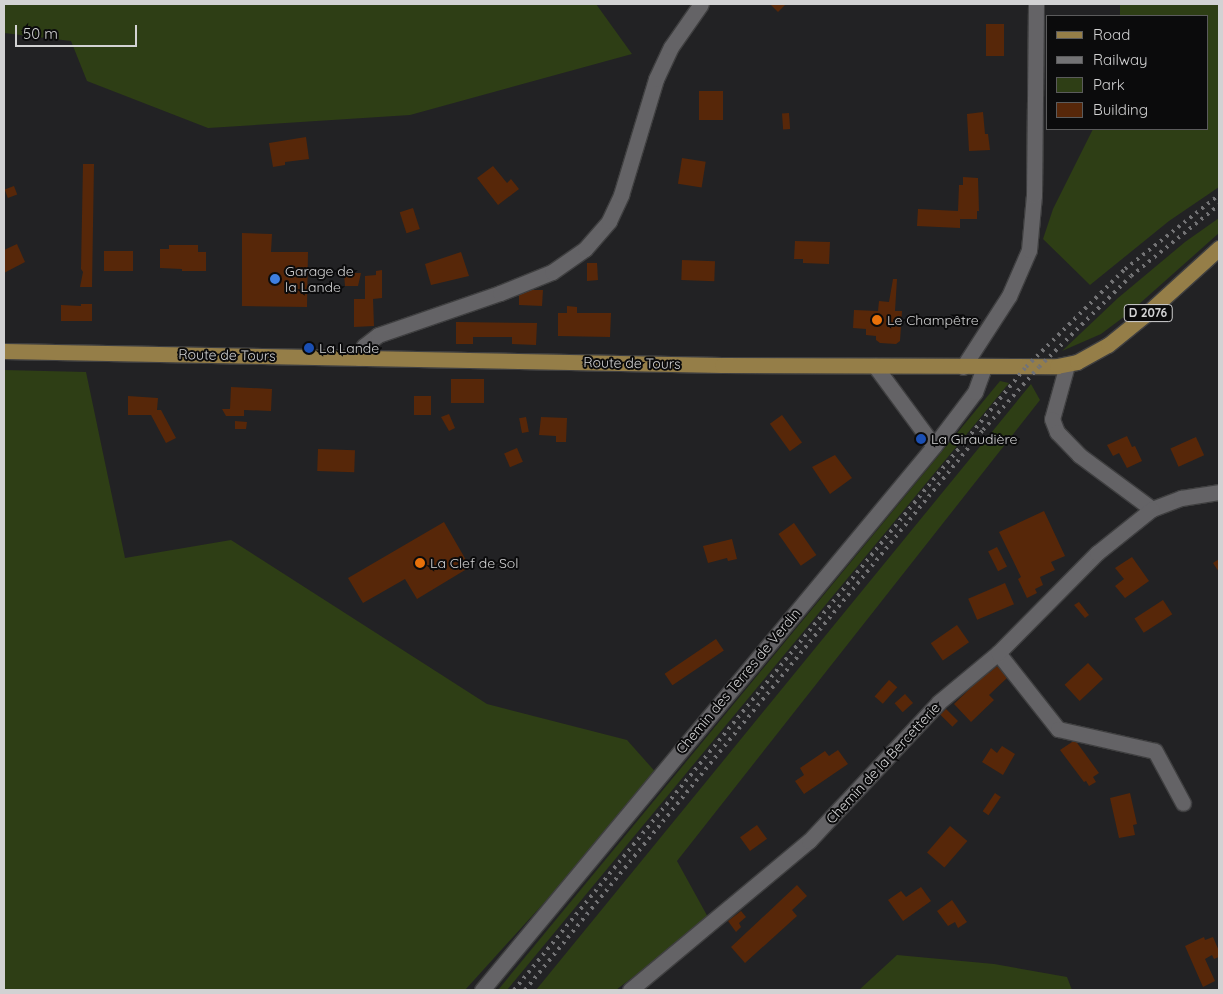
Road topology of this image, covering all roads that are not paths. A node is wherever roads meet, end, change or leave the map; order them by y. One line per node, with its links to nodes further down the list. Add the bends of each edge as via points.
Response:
1 (701, 4): 5 (street, via 671,47 656,79 609,221 585,249 552,272 378,335 364,346)
2 (1036, 4): 8 (street, via 1034,196 1029,250 1006,302)
3 (1219, 248): 6 (main road, Route de Tours / D 2076, via 1122,334 1092,354)
4 (4, 351): 5 (main road, Route de Tours / D 2076)
5 (360, 358): 7 (main road, Route de Tours / D 2076)
6 (1067, 365): 9 (main road, Route de Tours / D 2076); 12 (street, via 1052,419 1057,432 1079,455)
7 (875, 366): 8 (main road, Route de Tours / D 2076); 10 (street)
8 (962, 367): 9 (main road, Route de Tours / D 2076)
9 (984, 367): 10 (street, Chemin des Terres de Verdin, via 975,392)
10 (934, 446): 15 (street, Chemin des Terres de Verdin)
11 (1219, 492): 12 (street, Chemin de la Bercetterie, via 1181,498)
12 (1152, 509): 13 (street, Chemin de la Bercetterie, via 1098,553)
13 (998, 653): 14 (street, via 1058,730 1155,751); 16 (street, Chemin de la Bercetterie, via 938,702 809,841)
14 (1182, 802)
15 (482, 990)
16 (630, 990)

